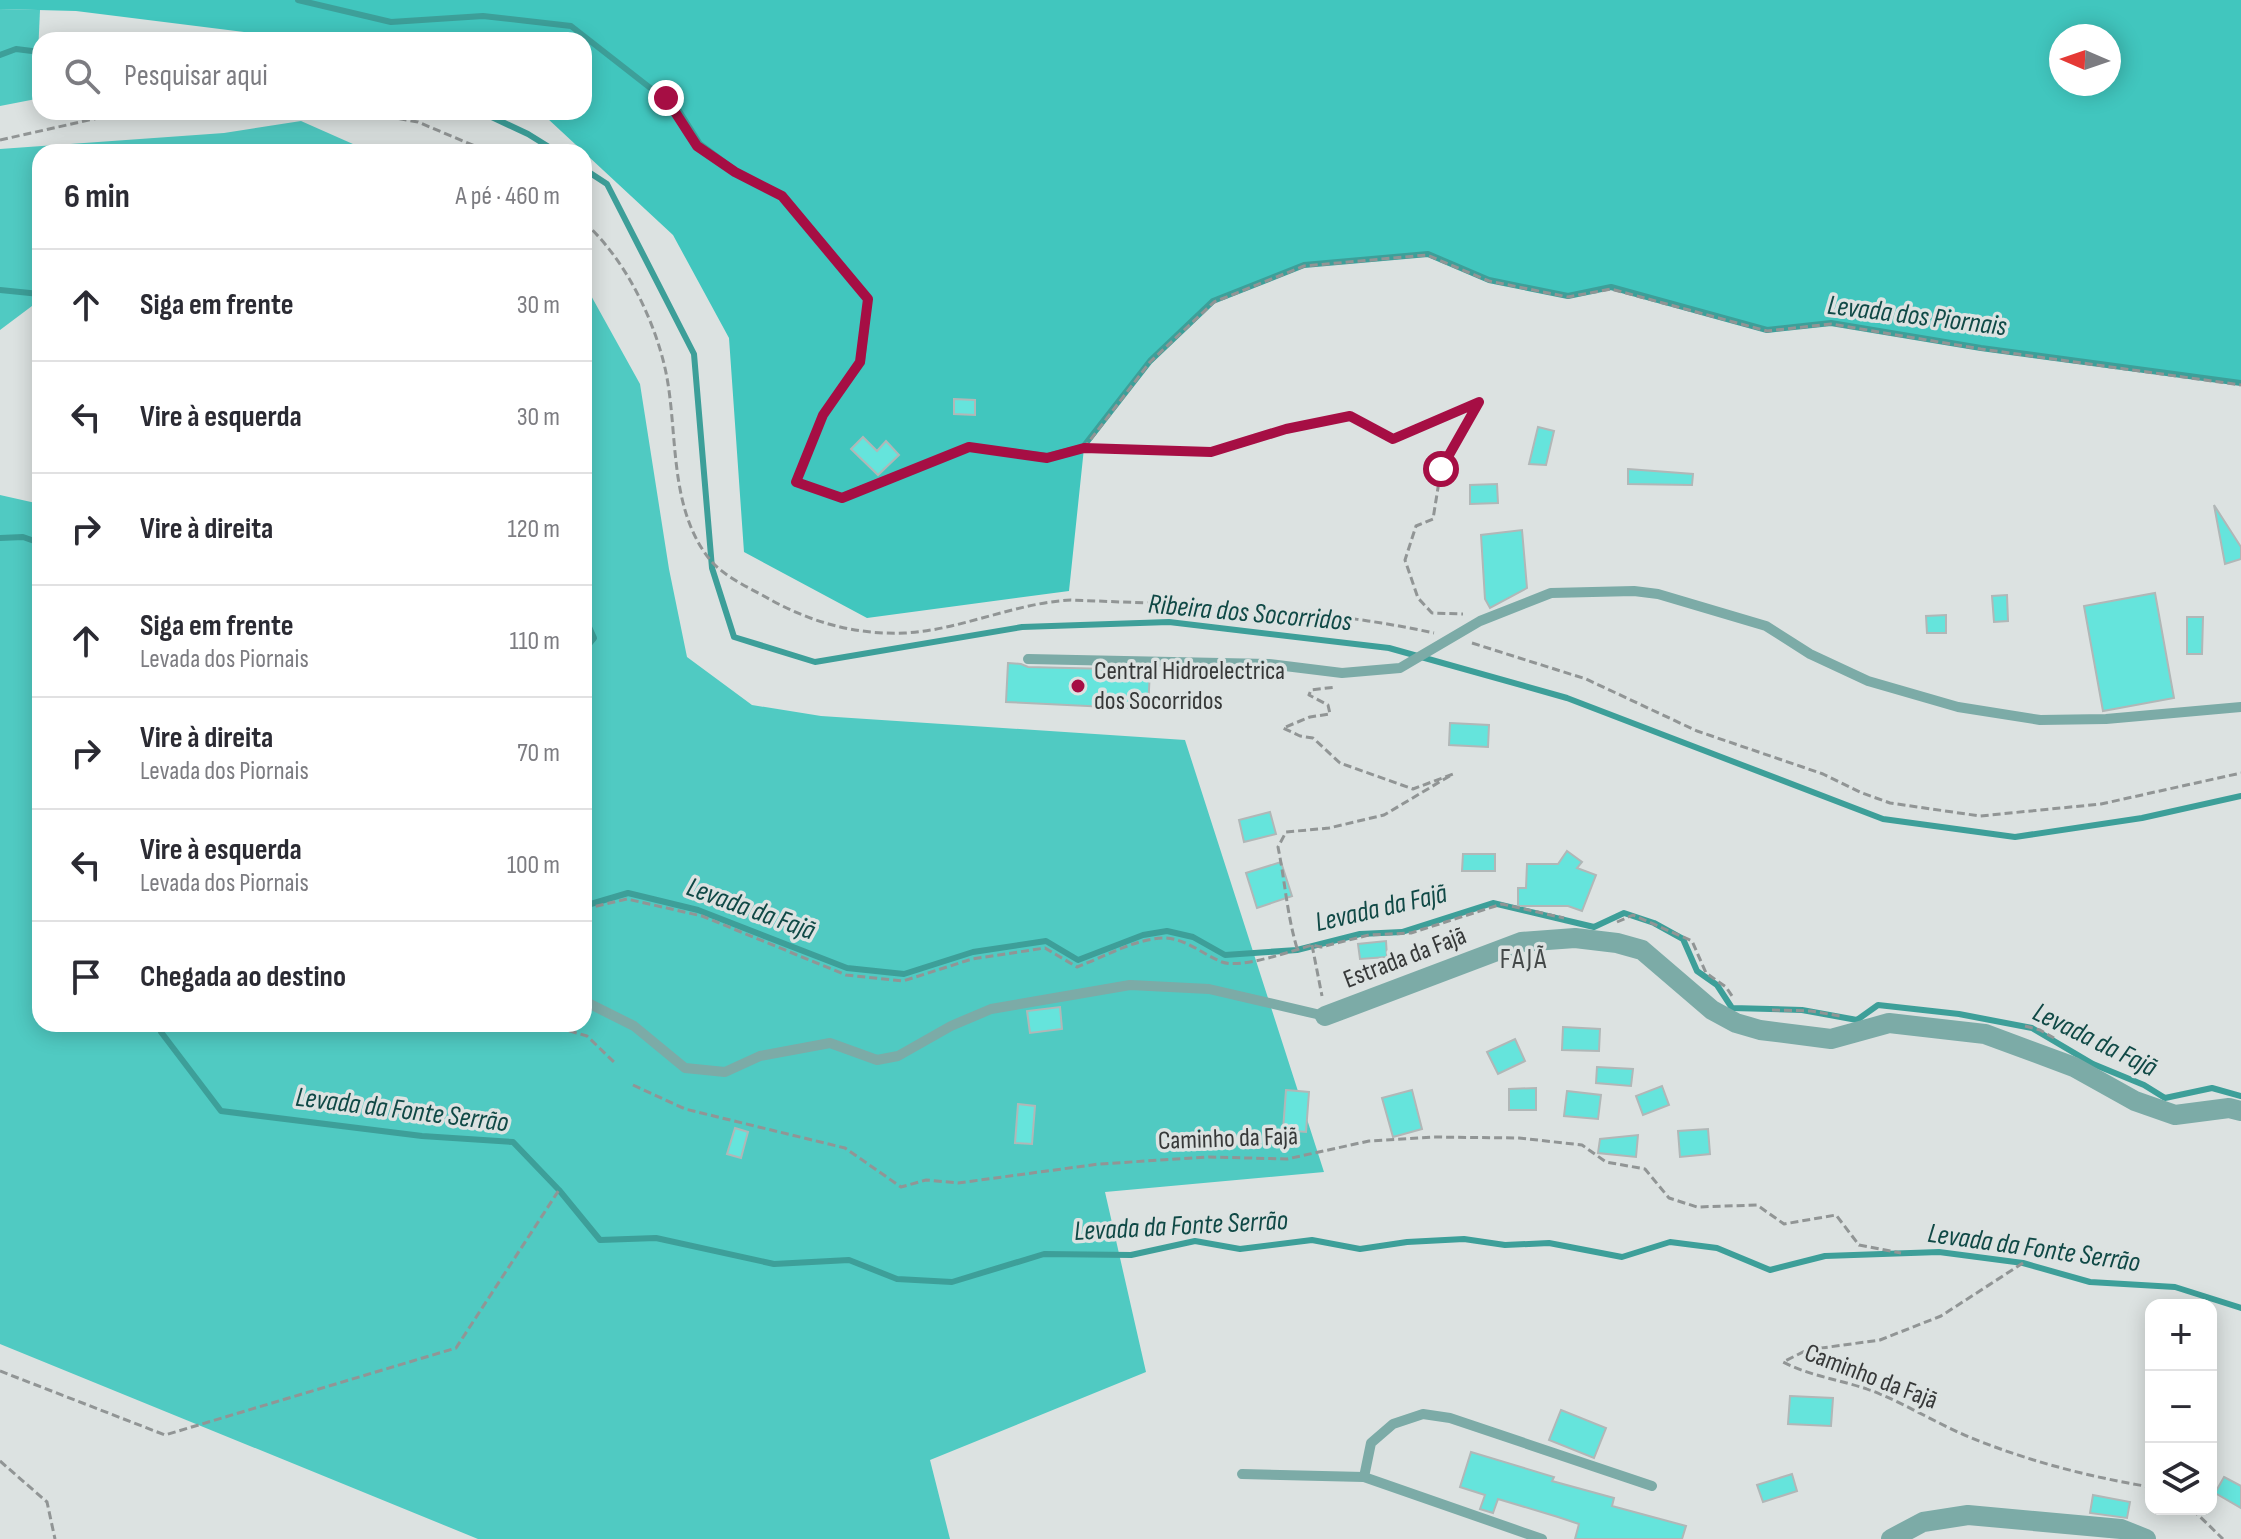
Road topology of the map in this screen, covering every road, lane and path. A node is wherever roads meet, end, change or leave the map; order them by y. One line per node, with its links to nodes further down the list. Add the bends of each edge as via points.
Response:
1 (666, 98): 8 (path, via 697,146 782,196 868,299 860,362 823,415 796,482 842,498 969,447 1047,458)
2 (89, 120): 4 (path)
3 (407, 120): 5 (path)
4 (0, 140)
5 (470, 144)
6 (592, 229): 10 (path, via 629,278 654,336 665,369 678,483 693,529 711,561 798,615 839,629 904,633 1071,600 1246,607)
7 (2241, 385): 8 (path, via 1831,324 1767,331 1611,289 1568,297 1489,281 1427,255 1304,266 1214,302 1150,362)
8 (1084, 448): 9 (path, via 1211,452 1350,416 1393,439 1479,402 1441,469 1433,519 1416,526 1405,560 1418,598 1432,613)
9 (1495, 616): 13 (lane, via 1400,668); 14 (lane, via 1551,593 1634,591 1766,626 1868,681 1958,707 2040,720)
10 (1446, 635)
11 (1460, 639): 15 (path, via 1586,679 1697,731 1890,803 1980,816 2101,804)
12 (1028, 659): 13 (lane, via 1269,664)
13 (1342, 673): 20 (path, via 1336,687 1311,690 1309,695 1328,705 1330,714 1283,728 1313,738 1340,763 1413,789 1453,774 1384,815 1286,832 1278,847)
14 (2241, 707)
15 (2241, 773)
16 (592, 907): 20 (path, via 627,899 702,916 846,975 903,981 972,959 1045,948 1077,967 1166,938 1224,963)
17 (1573, 921): 19 (path, via 1502,904 1411,933)
18 (1613, 924): 22 (path, via 1633,915 1692,941 1706,973 1726,987)
19 (1312, 945): 20 (path); 24 (path)
20 (1297, 950)
21 (592, 1005): 24 (lane, Estrada da Fajã, via 634,1026 685,1068 725,1072 760,1056 830,1043 877,1060 898,1056 991,1009 1130,985 1209,989)
22 (1741, 1010)
23 (1769, 1010): 25 (path)
24 (1325, 1016): 31 (street, Estrada da Fajã, via 1521,942 1575,938 1642,950 1712,1010 1760,1030 1831,1039 1889,1023 1985,1034 2074,1067 2135,1101 2175,1115)
25 (1852, 1019)
26 (2012, 1024): 28 (path, via 2040,1030)
27 (573, 1032): 29 (path, via 587,1036)
28 (2065, 1044)
29 (616, 1064)
30 (633, 1085): 33 (path, Caminho da Fajã, via 685,1109 845,1148 901,1187 926,1180 958,1183 1099,1164 1209,1157 1287,1159 1369,1141 1519,1138 1582,1145 1606,1162 1645,1169 1669,1198 1697,1207 1757,1205 1784,1224 1836,1215 1859,1245)
31 (2241, 1111)
32 (559, 1190): 35 (path, via 456,1348 165,1435)
33 (1901, 1253)
34 (2023, 1263): 40 (path, Caminho da Fajã, via 1941,1316 1880,1340 1807,1350 1783,1362 1870,1390 2032,1460)
35 (0, 1371)
36 (0, 1461): 42 (path, via 47,1502)
37 (1242, 1474): 38 (lane)
38 (1364, 1477): 39 (lane, via 1371,1443 1393,1424 1423,1414 1450,1418); 43 (lane)
39 (1652, 1486)
40 (2145, 1486)
41 (2198, 1515): 46 (path)
42 (55, 1539)
43 (1542, 1539)
44 (1891, 1539): 45 (street, via 1923,1522 1968,1515 2121,1529)
45 (2146, 1539)
46 (2223, 1539)

